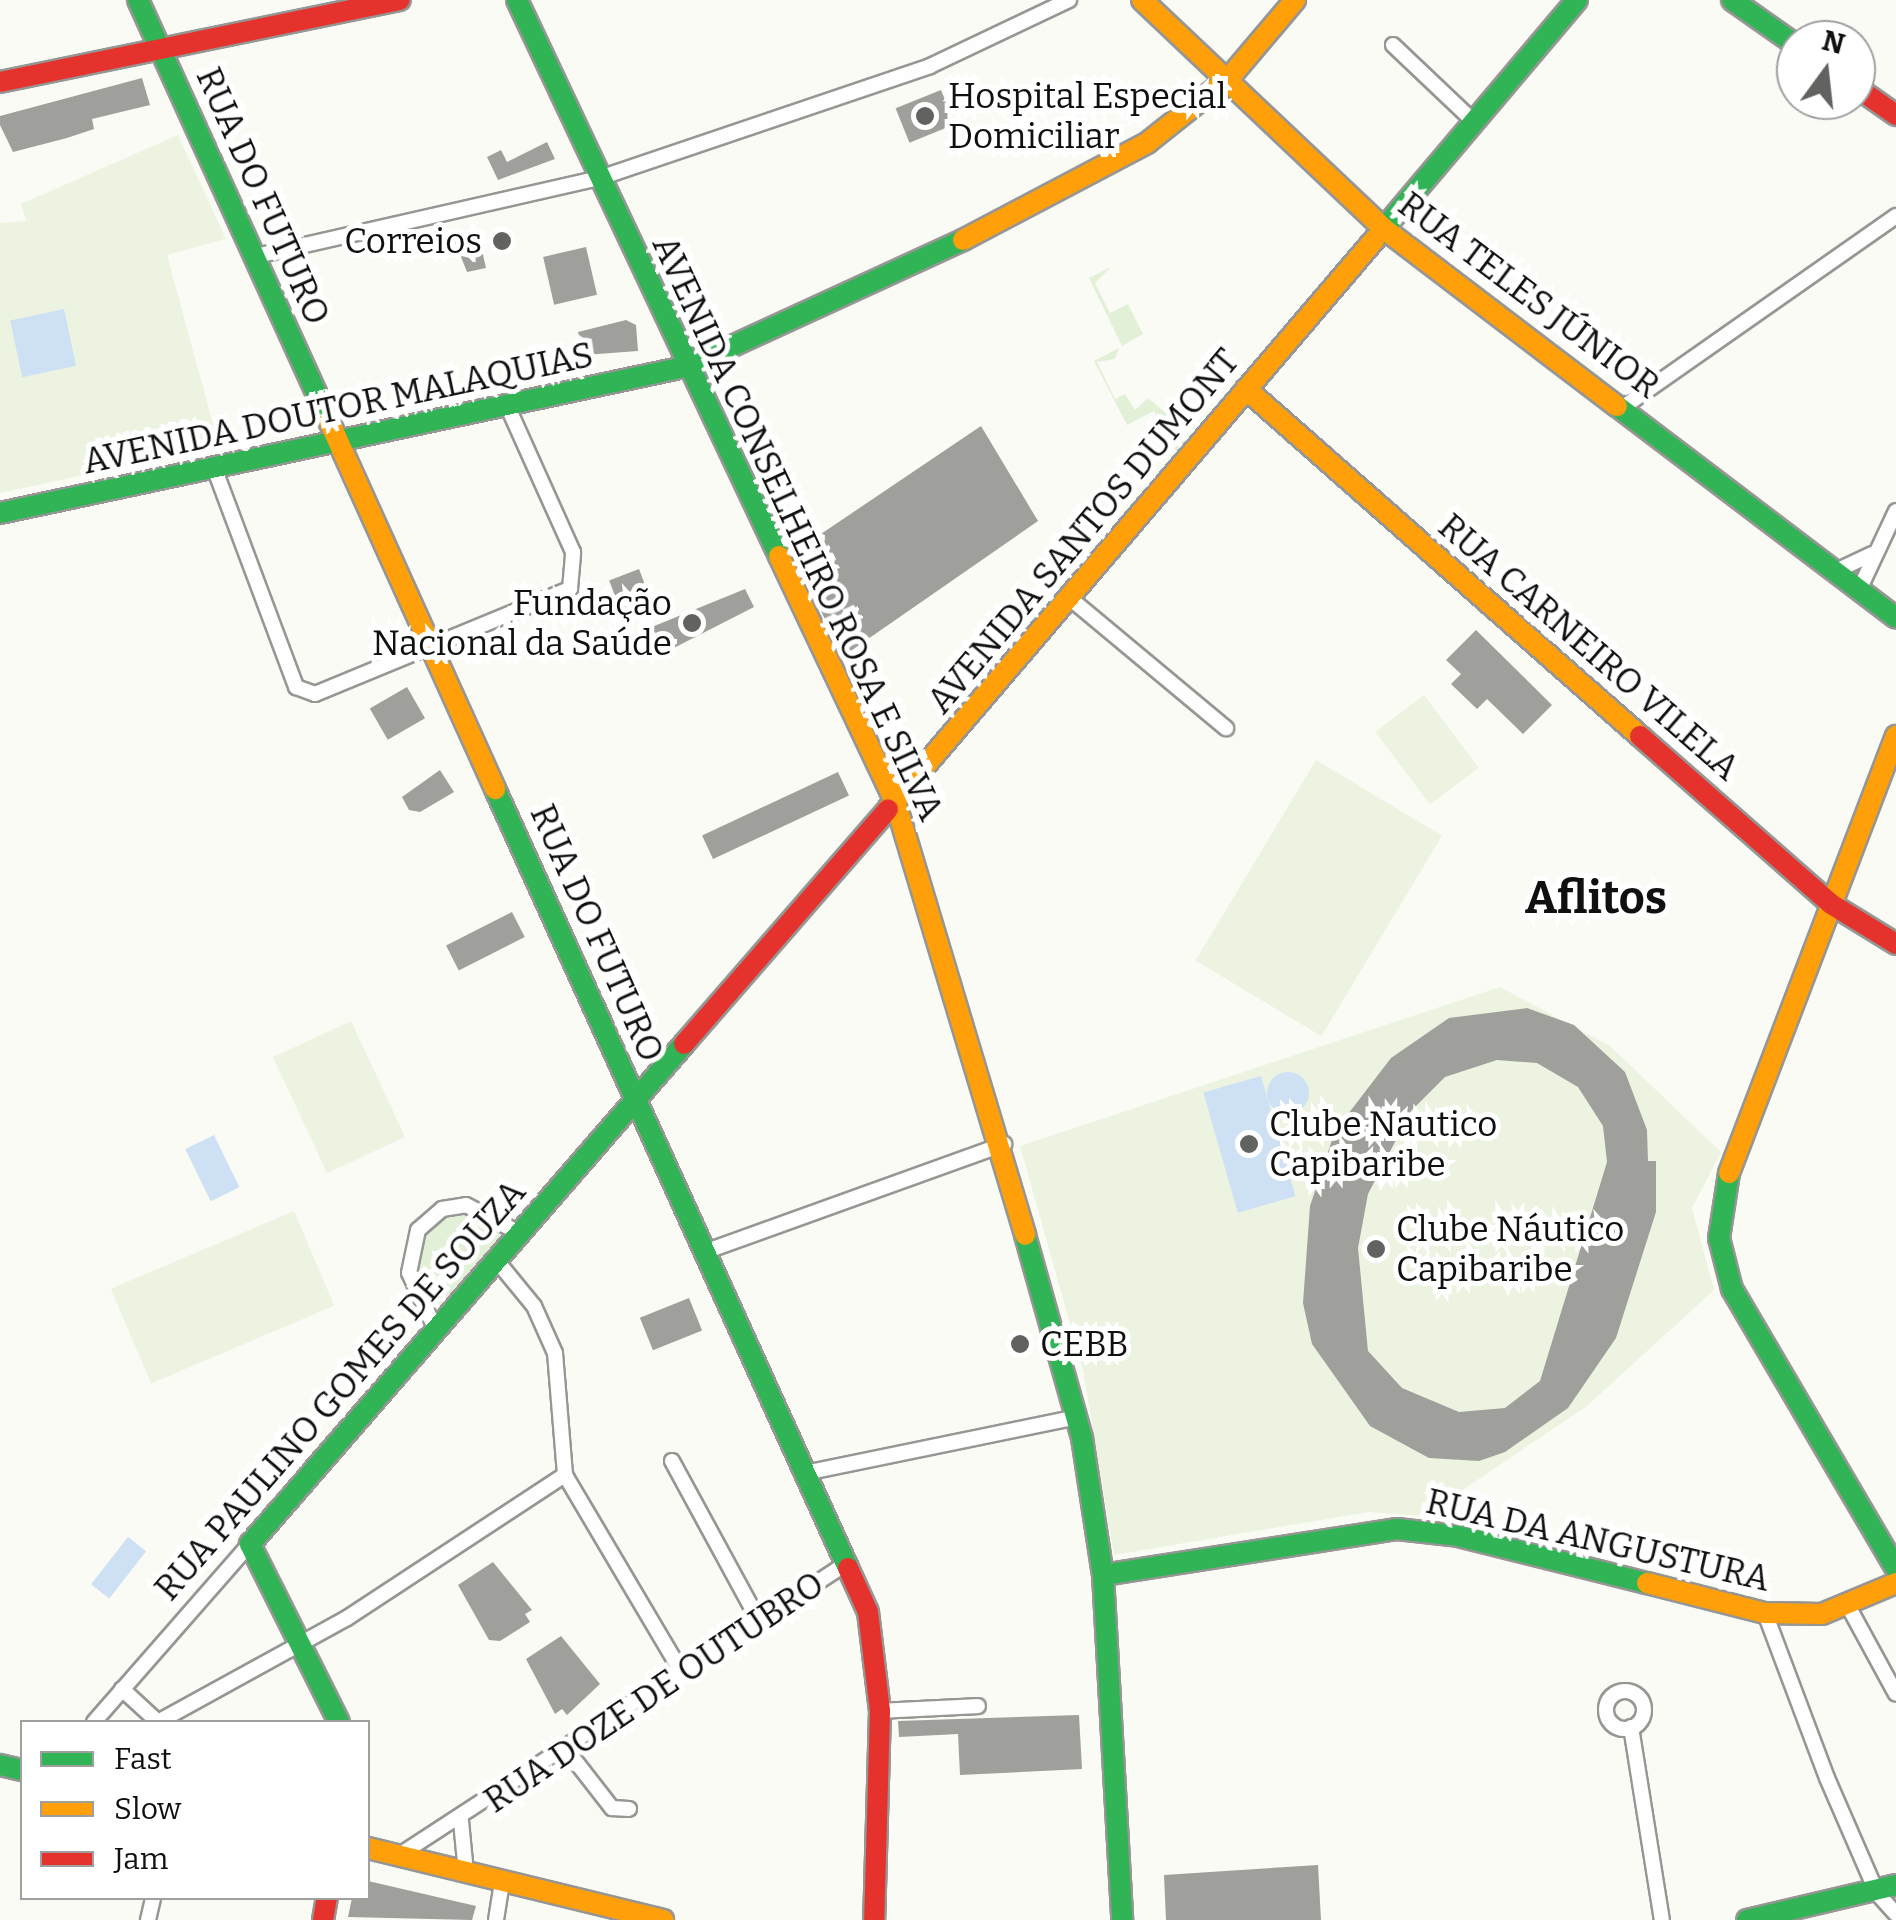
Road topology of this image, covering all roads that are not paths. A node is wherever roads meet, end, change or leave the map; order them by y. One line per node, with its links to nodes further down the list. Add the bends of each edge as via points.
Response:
1 (138, 0): 10 (street, RUA DO FUTURO)
2 (400, 0): 10 (street)
3 (517, 0): 15 (street, AVENIDA CONSELHEIRO ROSA E SILVA)
4 (1069, 0): 15 (street, via 930,66)
5 (1142, 0): 12 (street, RUA TELES JÚNIOR)
6 (1295, 0): 12 (street, AVENIDA DOUTOR MALAQUIAS)
7 (1577, 0): 14 (street, AVENIDA SANTOS DUMONT)
8 (1732, 0): 9 (street)
9 (1776, 31)
10 (160, 45): 13 (street); 18 (street, RUA DO FUTURO)
11 (1392, 45): 14 (street)
12 (1230, 77): 17 (street, RUA TELES JÚNIOR); 19 (street, AVENIDA DOUTOR MALAQUIAS, via 1130,153 984,230)
13 (0, 82)
14 (1472, 120): 17 (street, AVENIDA SANTOS DUMONT)
15 (600, 178): 18 (street); 19 (street, AVENIDA CONSELHEIRO ROSA E SILVA)
16 (1896, 216): 22 (street)
17 (1383, 228): 20 (street, AVENIDA SANTOS DUMONT); 22 (street, RUA TELES JÚNIOR)
18 (256, 256): 23 (street, RUA DO FUTURO)
19 (689, 366): 21 (street, AVENIDA DOUTOR MALAQUIAS); 35 (street, AVENIDA CONSELHEIRO ROSA E SILVA)
20 (1246, 389): 30 (street, AVENIDA SANTOS DUMONT); 36 (street, RUA CARNEIRO VILELA)
21 (507, 405): 23 (street, AVENIDA DOUTOR MALAQUIAS); 32 (street, via 572,552 575,578 561,595)
22 (1622, 408): 28 (street, RUA TELES JÚNIOR)
23 (334, 443): 24 (street, AVENIDA DOUTOR MALAQUIAS); 32 (street, RUA DO FUTURO)
24 (215, 470): 26 (street, AVENIDA DOUTOR MALAQUIAS); 32 (street, via 300,693 315,694)
25 (1896, 511): 27 (street)
26 (0, 513)
27 (1872, 554): 28 (street); 29 (street)
28 (1838, 570): 29 (street, RUA TELES JÚNIOR)
29 (1860, 588): 31 (street, RUA TELES JÚNIOR)
30 (1071, 599): 33 (street); 35 (street, AVENIDA SANTOS DUMONT)
31 (1896, 618)
32 (437, 648): 38 (street, RUA DO FUTURO)
33 (1226, 728)
34 (1896, 736): 36 (street)
35 (895, 802): 38 (street, AVENIDA SANTOS DUMONT); 39 (street, AVENIDA CONSELHEIRO ROSA E SILVA)
36 (1831, 904): 37 (street, RUA CARNEIRO VILELA); 50 (street, via 1719,1211 1723,1265)
37 (1896, 944)
38 (637, 1102): 40 (street, RUA PAULINO GOMES DE SOUZA); 41 (street, RUA DO FUTURO)
39 (1004, 1144): 41 (street); 44 (street, AVENIDA CONSELHEIRO ROSA E SILVA)
40 (519, 1233): 42 (street, RUA PAULINO GOMES DE SOUZA); 43 (street, via 466,1205 442,1209 418,1230 409,1273)
41 (707, 1251): 46 (street, RUA DO FUTURO)
42 (497, 1261): 43 (street, RUA PAULINO GOMES DE SOUZA); 47 (street, via 534,1306 555,1354)
43 (436, 1330): 48 (street, RUA PAULINO GOMES DE SOUZA)
44 (1077, 1417): 46 (street); 51 (street, AVENIDA CONSELHEIRO ROSA E SILVA)
45 (672, 1462): 55 (street)
46 (805, 1473): 49 (street, RUA DO FUTURO)
47 (565, 1475): 56 (street); 57 (street)
48 (250, 1544): 56 (street); 58 (street, RUA PAULINO GOMES DE SOUZA)
49 (848, 1563): 55 (street, RUA DOZE DE OUTUBRO); 61 (street, RUA DO FUTURO, via 873,1634)
50 (1896, 1568)
51 (1103, 1575): 54 (street, RUA DA ANGUSTURA, via 1397,1529 1458,1536); 79 (street, AVENIDA CONSELHEIRO ROSA E SILVA)
52 (1896, 1583): 53 (street, RUA DA ANGUSTURA)
53 (1847, 1604): 54 (street, RUA DA ANGUSTURA, via 1822,1614); 59 (street)
54 (1766, 1613): 74 (street)
55 (759, 1622): 57 (street, RUA DOZE DE OUTUBRO)
56 (302, 1642): 64 (street); 65 (street)
57 (681, 1672): 67 (street, RUA DOZE DE OUTUBRO)
58 (122, 1689): 62 (street, RUA PAULINO GOMES DE SOUZA); 63 (street)
59 (1896, 1694)
60 (978, 1706): 61 (street)
61 (880, 1711): 78 (street, RUA DO FUTURO)
62 (96, 1720)
63 (156, 1720)
64 (162, 1720)
65 (339, 1720)
66 (1631, 1728): 80 (street)
67 (566, 1749): 68 (street, via 612,1808); 69 (street, RUA DOZE DE OUTUBRO)
68 (629, 1809)
69 (461, 1821): 71 (street, RUA DOZE DE OUTUBRO); 72 (street, RUA DOZE DE OUTUBRO)
70 (370, 1849): 71 (street)
71 (398, 1856): 72 (street)
72 (466, 1873): 73 (street)
73 (502, 1881): 76 (street); 77 (street)
74 (1887, 1889): 75 (street); 81 (street)
75 (1896, 1914)
76 (496, 1920)
77 (663, 1920)
78 (874, 1920)
79 (1122, 1920)
80 (1662, 1920)
81 (1746, 1920)

